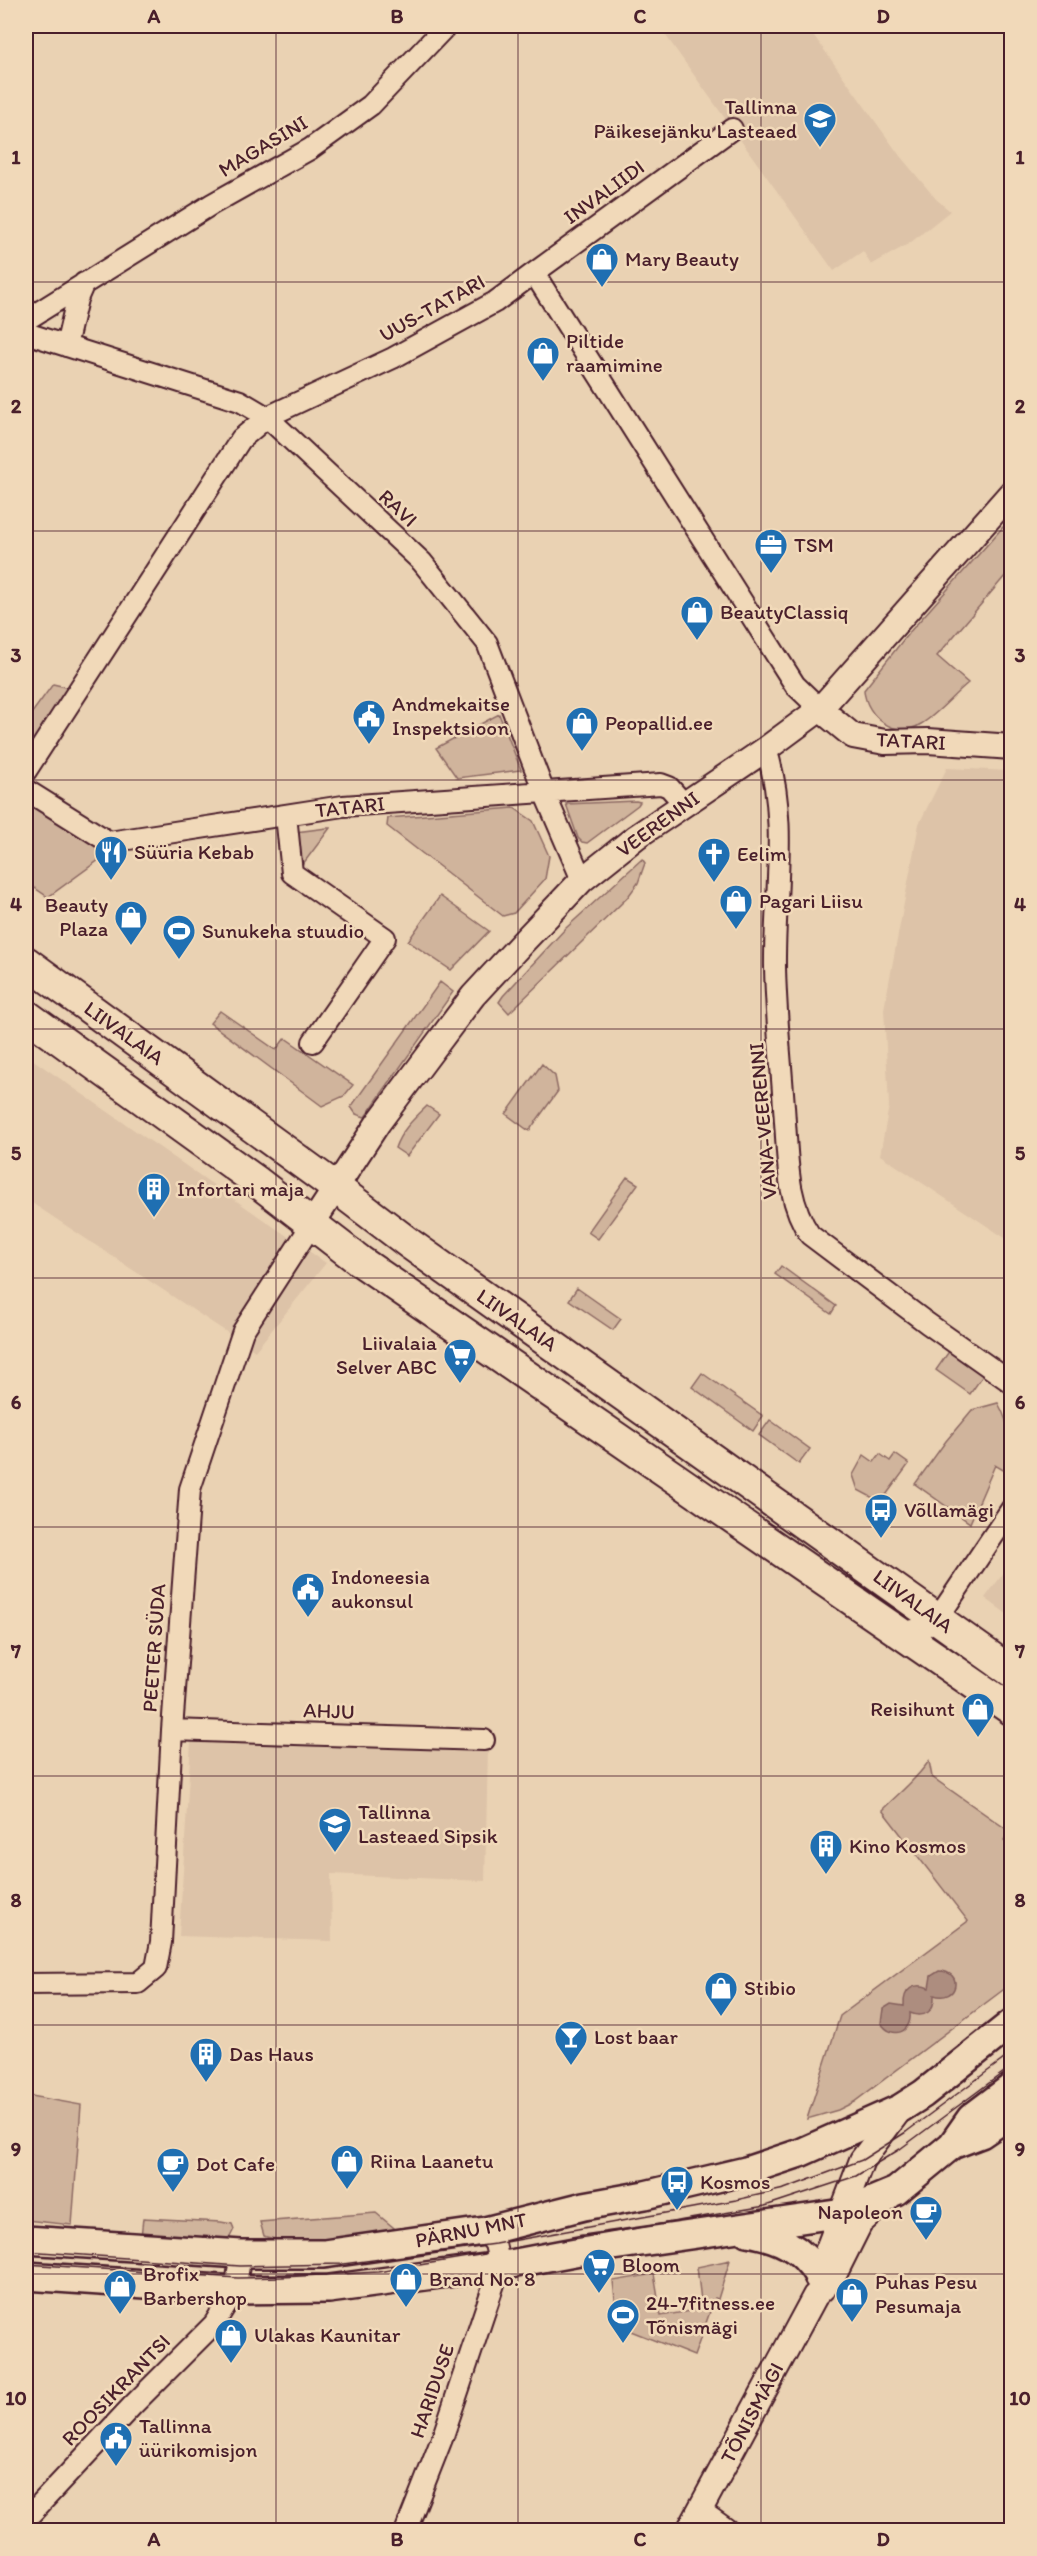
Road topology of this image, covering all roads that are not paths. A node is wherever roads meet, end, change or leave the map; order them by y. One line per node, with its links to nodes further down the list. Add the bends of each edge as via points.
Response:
1 (446, 26): 4 (street, MAGASINI, via 371,105 310,148)
2 (732, 129): 3 (street, INVALIIDI)
3 (534, 273): 8 (street, UUS-TATARI, via 495,302 393,358); 10 (street, via 795,685)
4 (84, 283): 5 (street, MAGASINI); 7 (street)
5 (26, 320)
6 (26, 333): 7 (street, RAVI)
7 (66, 346): 8 (street, RAVI, via 240,401)
8 (267, 417): 13 (street, UUS-TATARI, via 241,439); 15 (street, RAVI, via 422,562 487,643)
9 (1011, 492): 10 (street, VEERENNI)
10 (820, 709): 11 (street, TATARI, via 853,736 863,738); 12 (street, VEERENNI)
11 (1011, 747)
12 (766, 749): 16 (street, VEERENNI); 24 (street, VANA-VEERENNI, via 776,777 775,966 780,1066 793,1203 798,1216 810,1235)
13 (26, 771)
14 (26, 790): 17 (street, TATARI, via 109,842)
15 (544, 792): 16 (street, TATARI, via 661,784); 17 (street, TATARI, via 343,806); 18 (street, RAVI)
16 (684, 804): 18 (street, VEERENNI)
17 (286, 815): 21 (street, via 292,873 385,938)
18 (582, 880): 22 (street, VEERENNI, via 473,996)
19 (26, 962): 22 (main road, LIIVALAIA)
20 (26, 1015): 23 (main road, LIIVALAIA)
21 (313, 1042)
22 (335, 1187): 23 (street, VEERENNI); 26 (main road, LIIVALAIA)
23 (312, 1224): 27 (main road, LIIVALAIA, via 370,1268); 30 (street, PEETER SÜDA, via 243,1331 190,1489)
24 (1011, 1383)
25 (1011, 1509): 26 (street)
26 (938, 1618): 27 (street, via 921,1629); 28 (main road, LIIVALAIA)
27 (901, 1632): 29 (main road, LIIVALAIA)
28 (1011, 1672)
29 (1011, 1710)
30 (172, 1730): 31 (street, AHJU); 32 (street, PEETER SÜDA, via 161,1942 156,1968 138,1983)
31 (484, 1740)
32 (26, 1984)
33 (1011, 2023): 35 (main road, PÄRNU MNT)
34 (1011, 2087): 37 (main road, via 970,2118)
35 (901, 2108): 39 (street, PÄRNU MNT, via 862,2160); 41 (main road, PÄRNU MNT, via 810,2149 746,2171)
36 (1011, 2113): 37 (main road, PÄRNU MNT, via 981,2134)
37 (952, 2145): 38 (main road, PÄRNU MNT)
38 (896, 2191): 39 (main road, PÄRNU MNT); 46 (street, TÕNISMÄGI, via 860,2223 832,2279)
39 (843, 2213): 40 (main road, PÄRNU MNT); 46 (street, TÕNISMÄGI)
40 (734, 2229): 44 (main road, PÄRNU MNT); 46 (main road, via 792,2246 809,2260)
41 (485, 2231): 43 (main road, PÄRNU MNT, via 324,2254); 44 (street, via 495,2244)
42 (26, 2240): 43 (main road, PÄRNU MNT)
43 (241, 2254): 47 (street)
44 (500, 2266): 47 (main road, PÄRNU MNT, via 329,2289); 50 (street, HARIDUSE, via 443,2436)
45 (26, 2276): 47 (main road, PÄRNU MNT)
46 (816, 2285): 49 (street, TÕNISMÄGI)
47 (235, 2290): 48 (street, ROOSIKRANTSI, via 214,2324)
48 (26, 2518)
49 (695, 2520): 51 (street)
50 (406, 2530)
51 (728, 2530)

